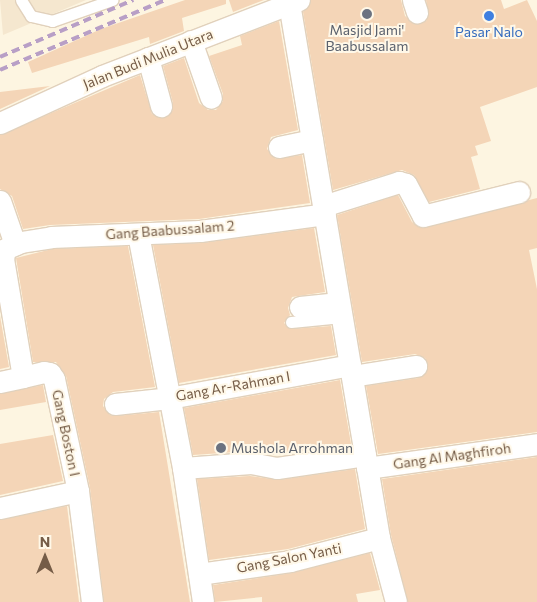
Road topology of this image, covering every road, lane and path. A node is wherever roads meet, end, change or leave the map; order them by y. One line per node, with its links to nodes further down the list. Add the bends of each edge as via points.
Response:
1 (21, 0): 2 (lane, via 31,16 52,21)
2 (112, 0)
3 (294, 1): 4 (street, Jalan Budi Mulia Utara); 9 (street)
4 (191, 41): 5 (street, Jalan Budi Mulia Utara); 6 (street)
5 (148, 58): 7 (street); 8 (street, Jalan Budi Mulia Utara)
6 (210, 98)
7 (161, 106)
8 (0, 123)
9 (312, 140): 10 (street); 13 (street)
10 (279, 147)
11 (519, 192): 13 (street, Gang Baabussalam 2, via 423,216 406,184 399,182)
12 (0, 201): 15 (street)
13 (324, 210): 14 (street, Gang Baabussalam 2, via 200,231); 16 (street)
14 (138, 234): 15 (street, Gang Baabussalam 2, via 51,237); 22 (street)
15 (15, 244): 20 (street, via 2,253)
16 (340, 310): 17 (street); 19 (street)
17 (295, 315)
18 (416, 366): 19 (street, Gang Ar-Rahman I)
19 (351, 371): 22 (street, Gang Ar-Rahman I); 25 (street)
20 (23, 377): 21 (street, Gang Boston I); 27 (street, Gang Boston I, via 44,372 50,373 54,379)
21 (0, 382)
22 (170, 398): 23 (street, Gang Ar-Rahman I); 26 (street)
23 (115, 404)
24 (537, 444): 25 (street, Gang Al Maghfiroh)
25 (366, 462): 26 (street, Gang Al Maghfiroh, via 277,468 250,464); 29 (street)
26 (183, 468): 30 (street)
27 (78, 491): 28 (street); 31 (street, Gang Boston I)
28 (0, 508)
29 (379, 538): 30 (street, Gang Salon Yanti, via 290,561); 33 (street)
30 (199, 574): 32 (street)
31 (92, 602)
32 (203, 602)
33 (396, 602)

